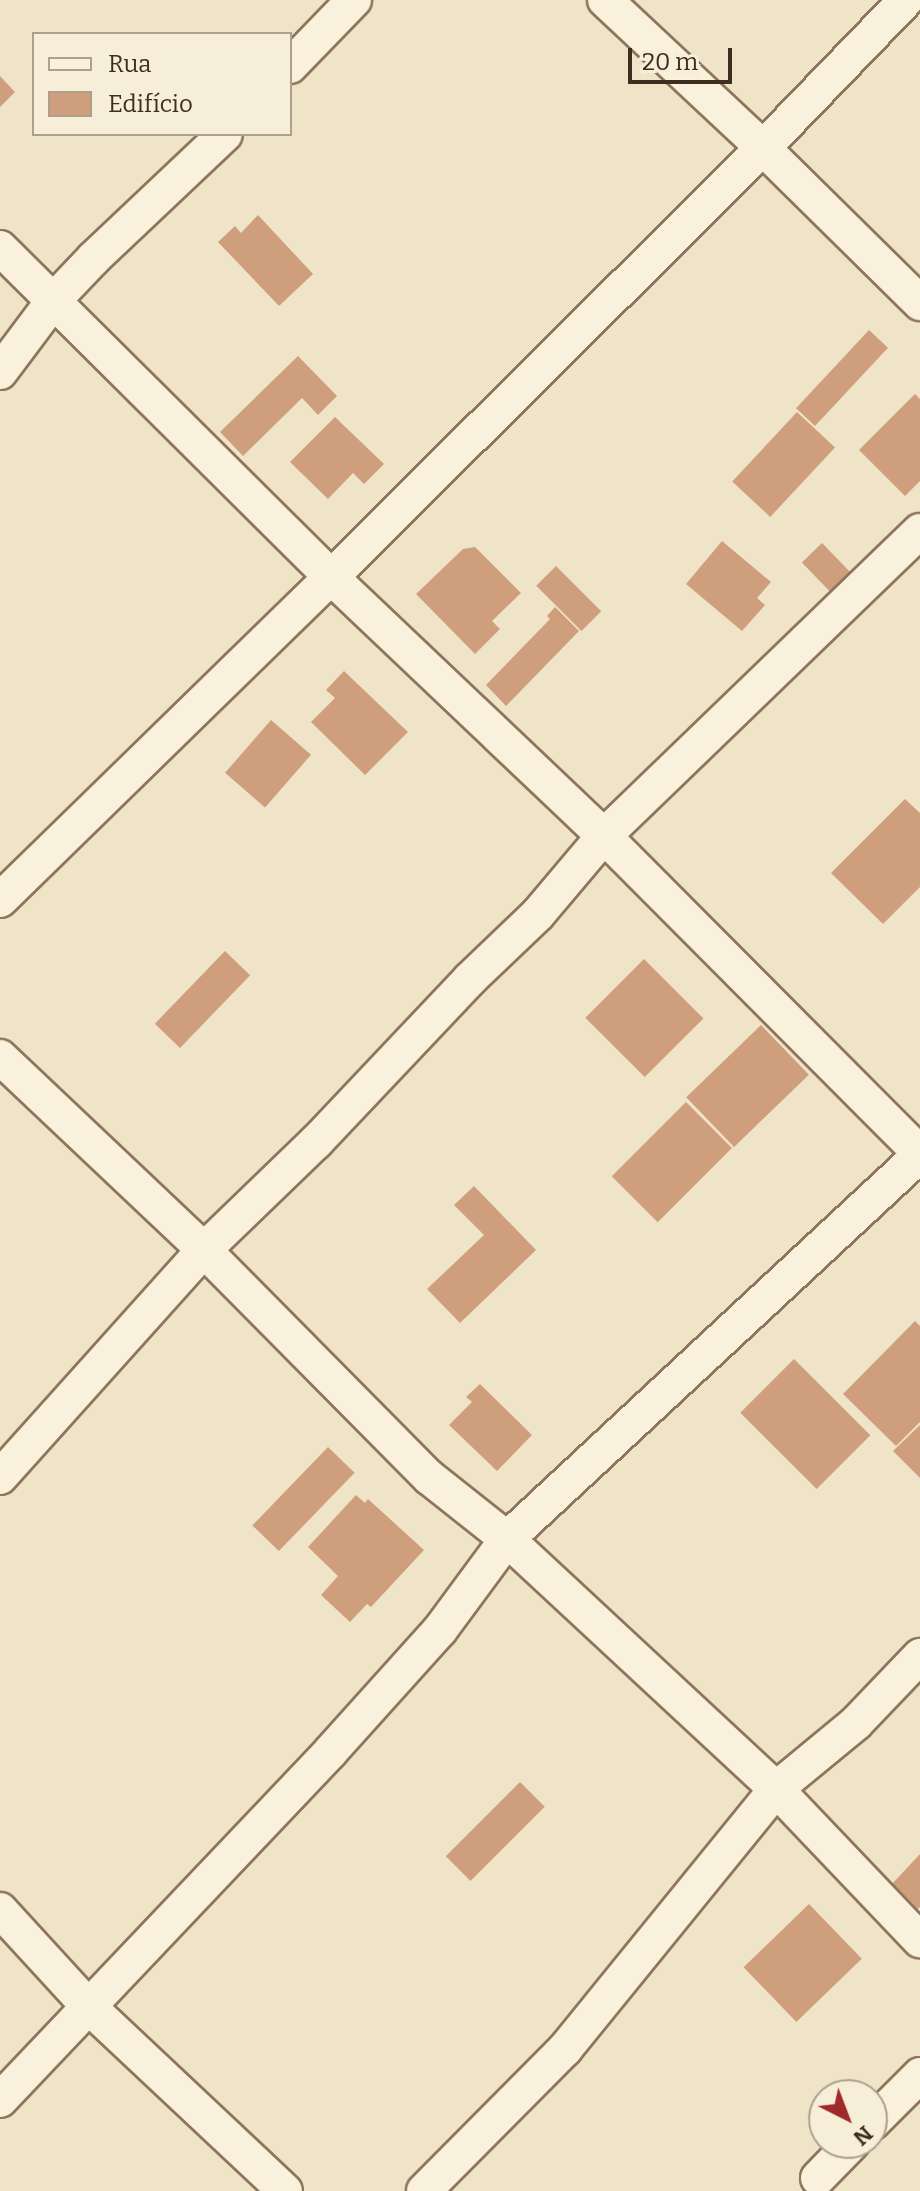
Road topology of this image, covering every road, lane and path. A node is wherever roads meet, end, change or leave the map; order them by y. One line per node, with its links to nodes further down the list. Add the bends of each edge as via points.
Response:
1 (354, 0): 4 (street)
2 (605, 0): 6 (street)
3 (906, 0): 6 (street)
4 (292, 64)
5 (223, 136): 8 (street)
6 (763, 148): 9 (street); 12 (street)
7 (0, 248): 8 (street)
8 (54, 300): 10 (street); 12 (street)
9 (920, 303)
10 (0, 372)
11 (920, 531): 13 (street)
12 (331, 577): 13 (street); 14 (street)
13 (604, 836): 16 (street); 17 (street, via 538,914)
14 (0, 900)
15 (0, 1057): 17 (street)
16 (920, 1154): 19 (street)
17 (204, 1250): 18 (street); 19 (street, via 430,1478)
18 (0, 1477)
19 (507, 1539): 21 (street); 24 (street, via 430,1641)
20 (920, 1656): 21 (street, via 856,1723)
21 (776, 1789): 23 (street); 31 (street, via 565,2049)
22 (0, 1910): 24 (street)
23 (920, 1940)
24 (88, 2006): 26 (street); 30 (street)
25 (920, 2075): 27 (street)
26 (0, 2100)
27 (888, 2107)
28 (836, 2159): 29 (street)
29 (818, 2178)
30 (285, 2191)
31 (424, 2191)

